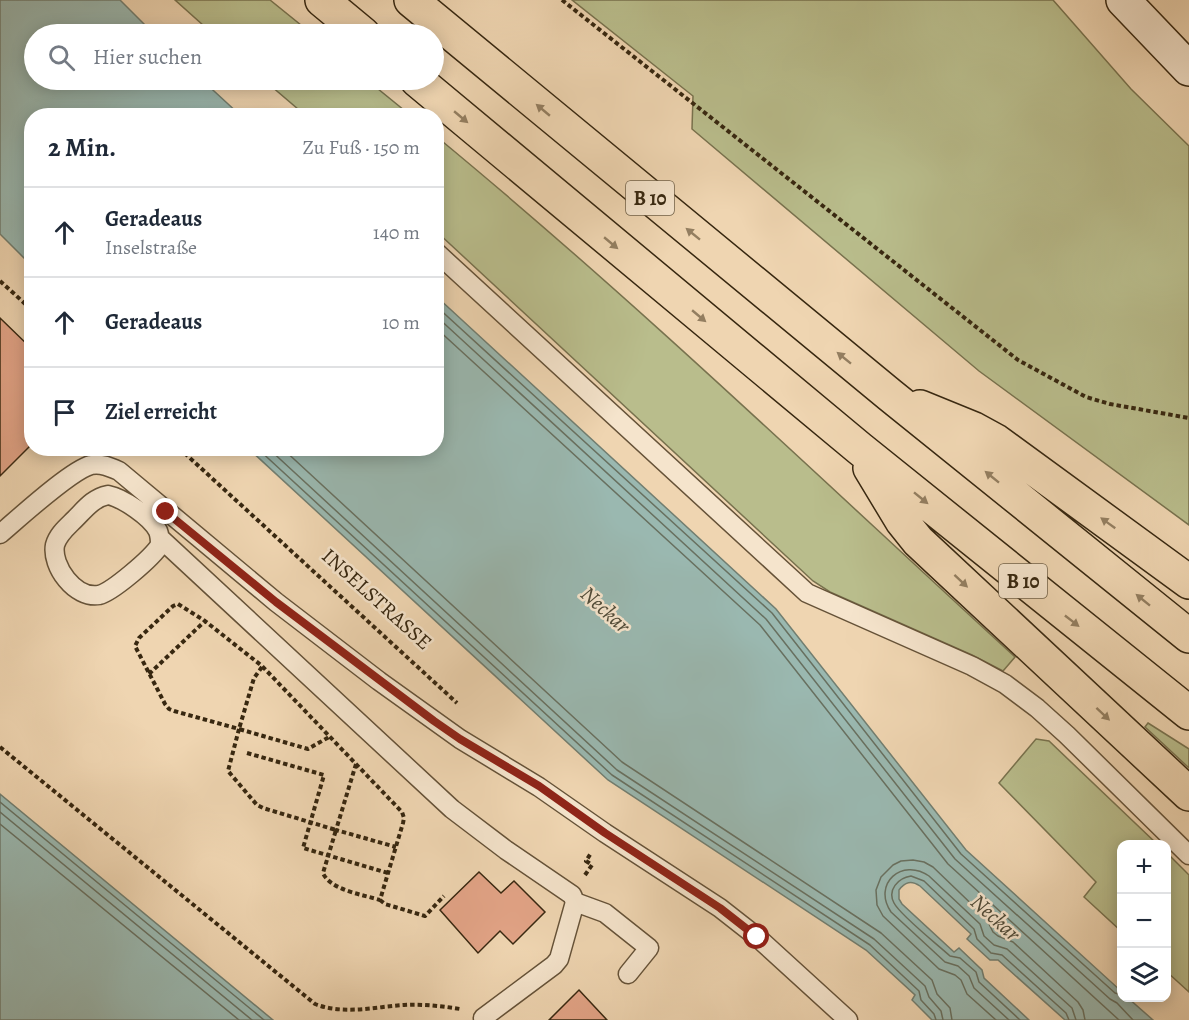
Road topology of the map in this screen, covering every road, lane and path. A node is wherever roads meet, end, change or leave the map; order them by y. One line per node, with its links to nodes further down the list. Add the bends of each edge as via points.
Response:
1 (322, 0): 5 (highway)
2 (411, 0): 6 (highway, B 10, one-way to 2)
3 (562, 0): 14 (path, via 1018,360 1086,397)
4 (1123, 0): 8 (main road)
5 (351, 24)
6 (440, 24)
7 (444, 27): 13 (highway, B 10, one-way to 7)
8 (1189, 69)
9 (429, 90): 15 (highway, B 10, one-way to 15)
10 (444, 259): 36 (lane, via 807,593 1005,684 1067,735)
11 (0, 281): 12 (path)
12 (24, 303)
13 (890, 395): 19 (highway, one-way to 13, via 996,441); 21 (highway, B 10, one-way to 13)
14 (1189, 418)
15 (859, 448): 25 (highway, B 10, one-way to 25); 31 (highway, one-way to 31, via 918,541)
16 (188, 456): 24 (path, INSELSTRASSE)
17 (160, 525): 17 (lane, via 160,546 149,560 104,593 84,592 57,565 57,538 100,497 125,500); 18 (lane, via 119,471 98,465 66,480); 34 (lane, via 211,549 434,721 539,786); 40 (lane, via 452,809)
18 (0, 534)
19 (1189, 582)
20 (205, 621): 22 (path); 23 (path); 23 (path, via 178,604 139,638 135,646)
21 (1189, 636)
22 (262, 666): 26 (path, via 254,678); 27 (path)
23 (149, 674): 26 (path, via 168,709)
24 (457, 704)
25 (1189, 713)
26 (239, 729): 27 (path, via 308,749); 32 (path, via 230,775 257,805)
27 (329, 737): 30 (path)
28 (0, 747): 43 (path, via 315,1004 347,1010 443,1006 470,1011)
29 (247, 753): 32 (path, via 324,775)
30 (356, 764): 33 (path); 35 (path, via 402,812)
31 (1189, 794)
32 (310, 822): 33 (path); 37 (path, via 303,848)
33 (336, 830): 35 (path); 37 (path)
34 (605, 833): 40 (path, via 586,861 592,865); 44 (lane, via 720,908)
35 (396, 847): 38 (path)
36 (1189, 855)
37 (328, 856): 38 (path); 41 (path, via 323,873 331,884)
38 (388, 873): 41 (path)
39 (444, 896): 41 (path, via 425,916)
40 (573, 899): 42 (lane, via 605,912 649,948); 43 (lane, via 559,959)
41 (380, 900)
42 (628, 974)
43 (484, 1019)
44 (848, 1020)

